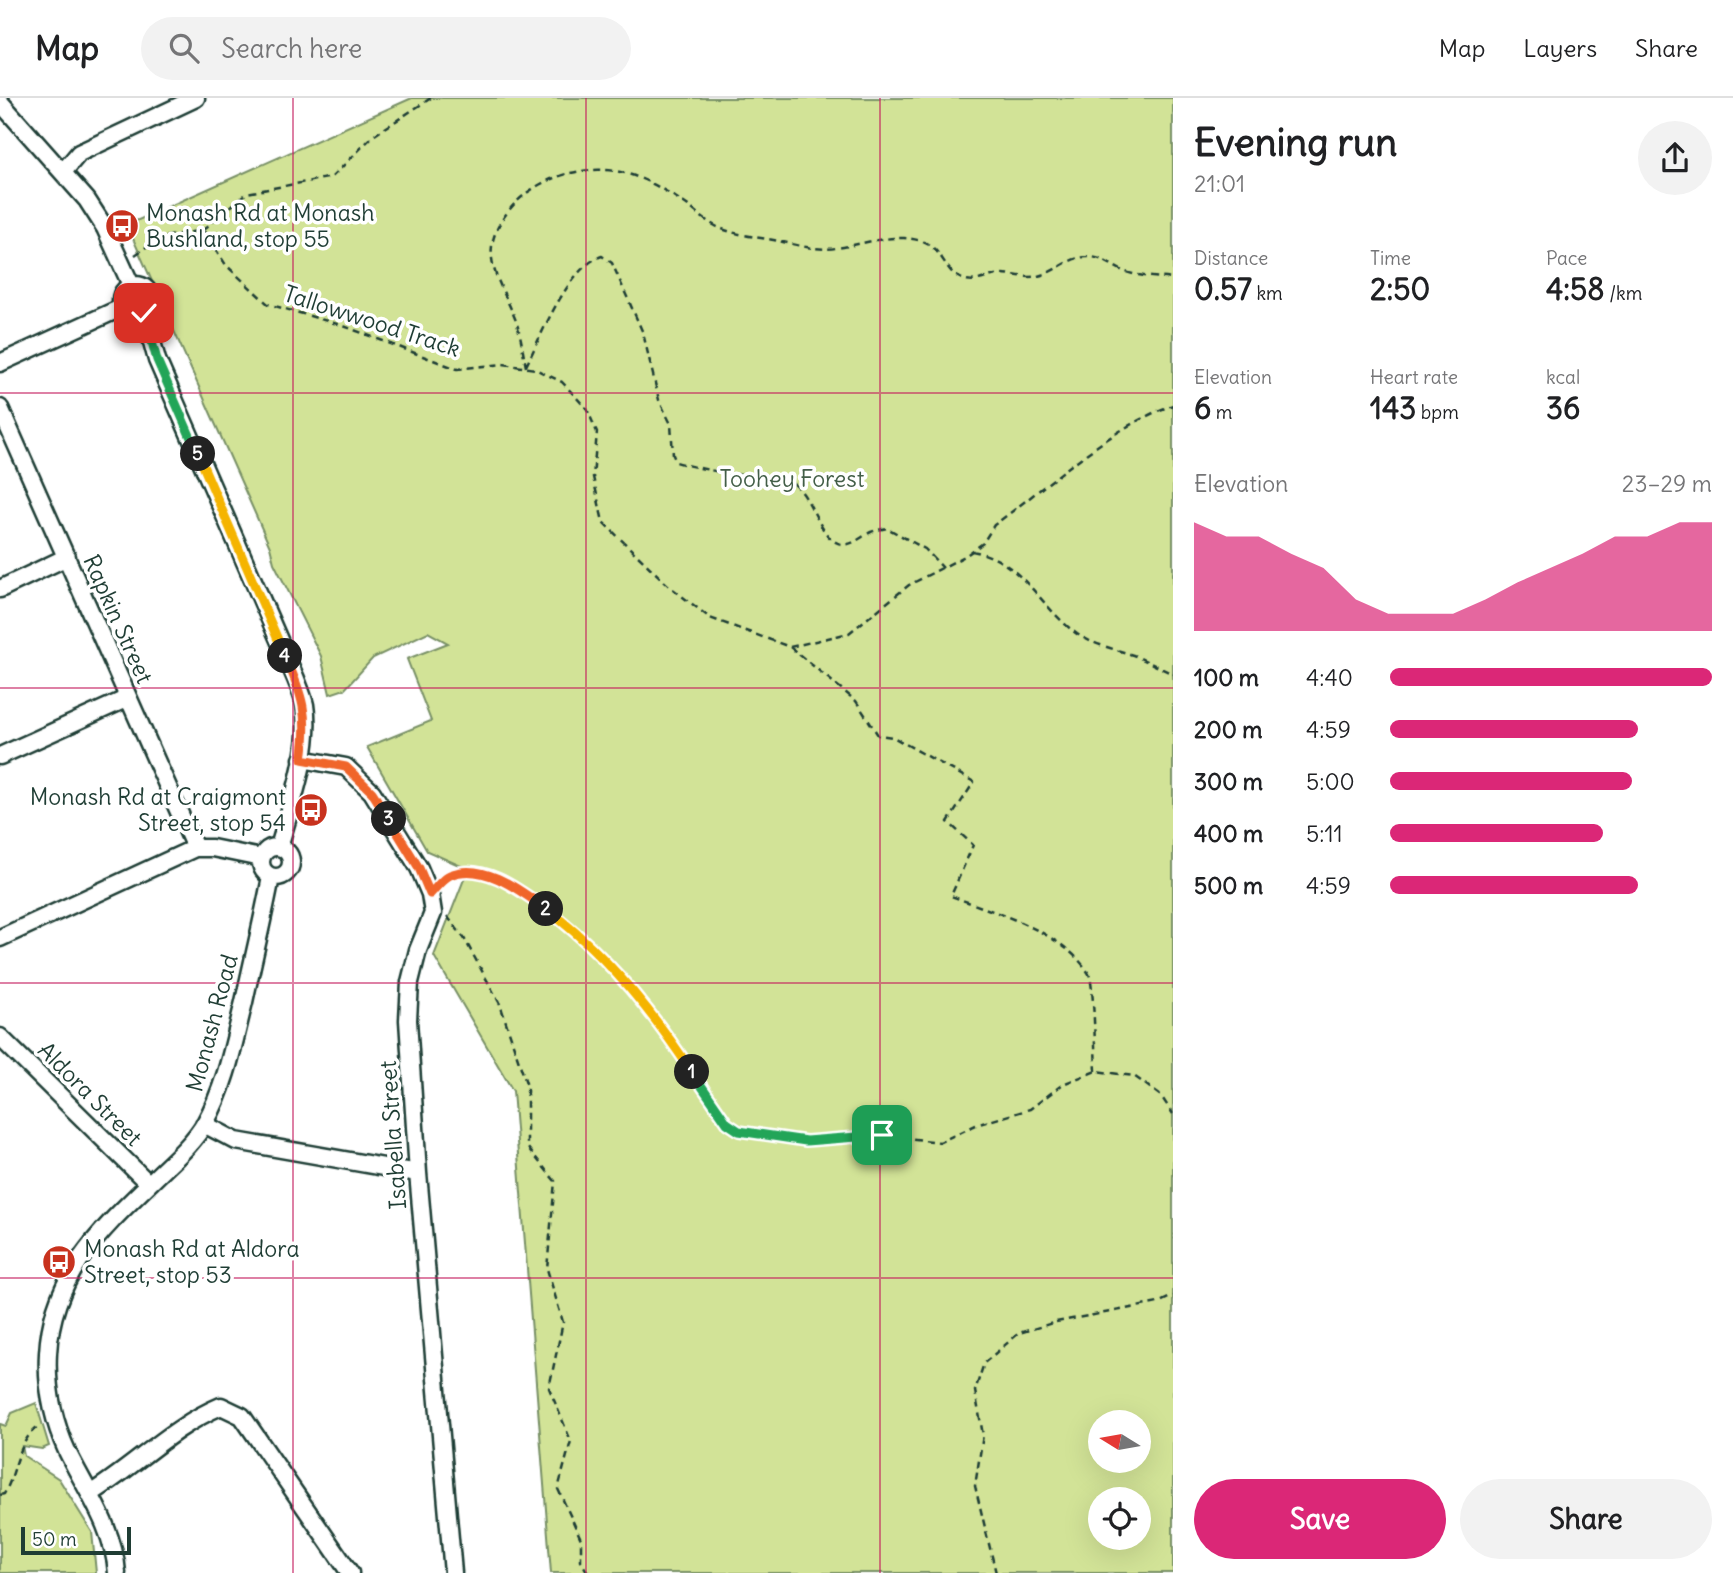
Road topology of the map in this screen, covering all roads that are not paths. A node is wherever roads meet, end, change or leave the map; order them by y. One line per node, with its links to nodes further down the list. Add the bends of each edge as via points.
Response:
1 (196, 98): 3 (street, via 79,153)
2 (0, 102): 3 (street, Monash Road)
3 (63, 172): 4 (street, Monash Road, via 105,228)
4 (131, 285): 5 (street, via 122,293); 6 (street, Monash Road, via 150,293)
5 (123, 307): 6 (street, via 131,314); 7 (street)
6 (144, 313): 13 (street, Monash Road, via 157,360 296,679 304,705)
7 (0, 363)
8 (0, 408): 9 (street, Rapkin Street)
9 (66, 557): 10 (street); 11 (street, Rapkin Street)
10 (0, 589)
11 (128, 698): 12 (street); 15 (street, Rapkin Street)
12 (0, 756)
13 (302, 759): 14 (street, Monash Road); 21 (street, Isabella Street, via 346,767 372,792 430,894 433,913 410,982 408,1020)
14 (279, 847): 16 (street, via 268,849); 17 (street, Monash Road, via 289,854 291,866 284,876)
15 (195, 848): 16 (street); 18 (street)
16 (261, 858): 17 (street, via 262,870)
17 (271, 877): 20 (street, Monash Road, via 231,1057)
18 (0, 938)
19 (0, 1037): 22 (street, Aldora Street)
20 (204, 1124): 21 (street, via 236,1141); 22 (street, Monash Road)
21 (418, 1173): 26 (street, Isabella Street)
22 (149, 1184): 23 (street, Monash Road, via 75,1264 60,1295 48,1352 53,1416)
23 (90, 1494): 24 (street, Monash Road, via 105,1525); 25 (street, via 221,1406 242,1416)
24 (117, 1573)
25 (350, 1573)
26 (453, 1573)

